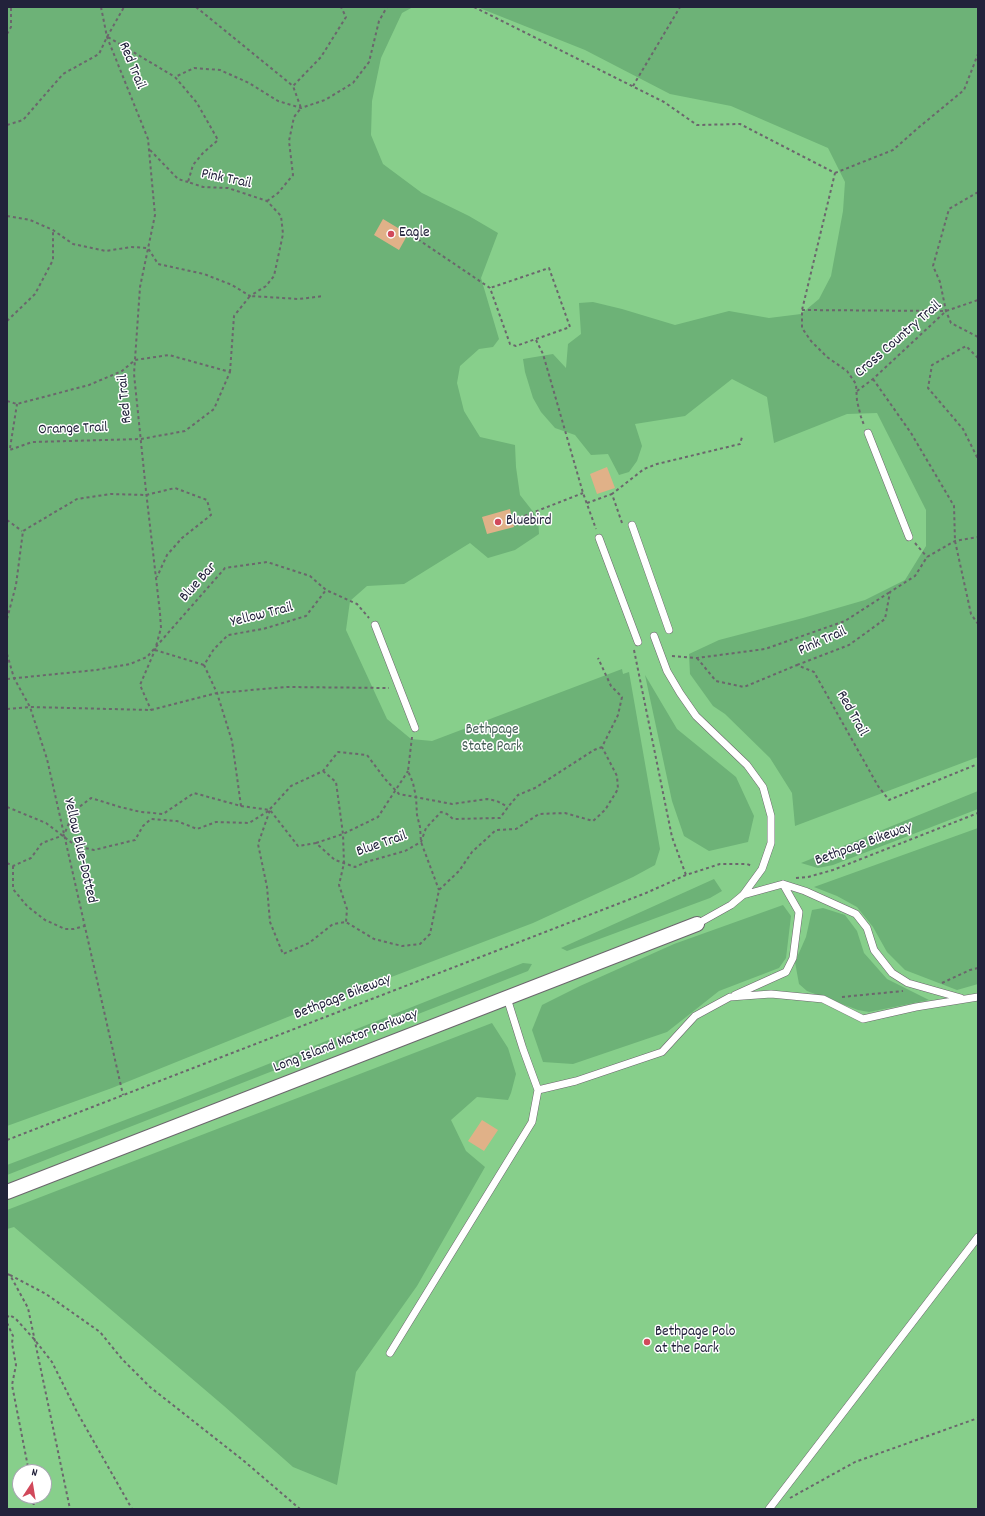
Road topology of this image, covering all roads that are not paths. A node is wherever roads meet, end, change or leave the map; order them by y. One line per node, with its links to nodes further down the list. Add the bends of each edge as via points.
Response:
1 (868, 434): 3 (lane)
2 (632, 525): 6 (lane)
3 (909, 537)
4 (600, 538): 8 (lane)
5 (374, 625): 9 (lane)
6 (669, 630)
7 (654, 636): 11 (lane, via 667,671 696,716 747,765 763,788 771,816 771,843 762,869)
8 (635, 643)
9 (414, 731)
10 (783, 884): 11 (lane); 13 (lane, via 799,912 793,958 786,972); 16 (lane, via 856,914 867,928 874,950 892,973 908,983)
11 (743, 895): 12 (lane, via 731,905)
12 (697, 924): 15 (street, Long Island Motor Parkway)
13 (730, 997): 16 (lane, via 770,994 823,998 863,1019); 17 (lane, via 695,1016 662,1052 626,1066)
14 (978, 997): 16 (lane)
15 (507, 998): 17 (lane); 18 (street, Long Island Motor Parkway)
16 (963, 999)
17 (538, 1090): 20 (lane, via 532,1122)
18 (7, 1192)
19 (978, 1237): 21 (lane)
20 (390, 1353)
21 (769, 1509)

